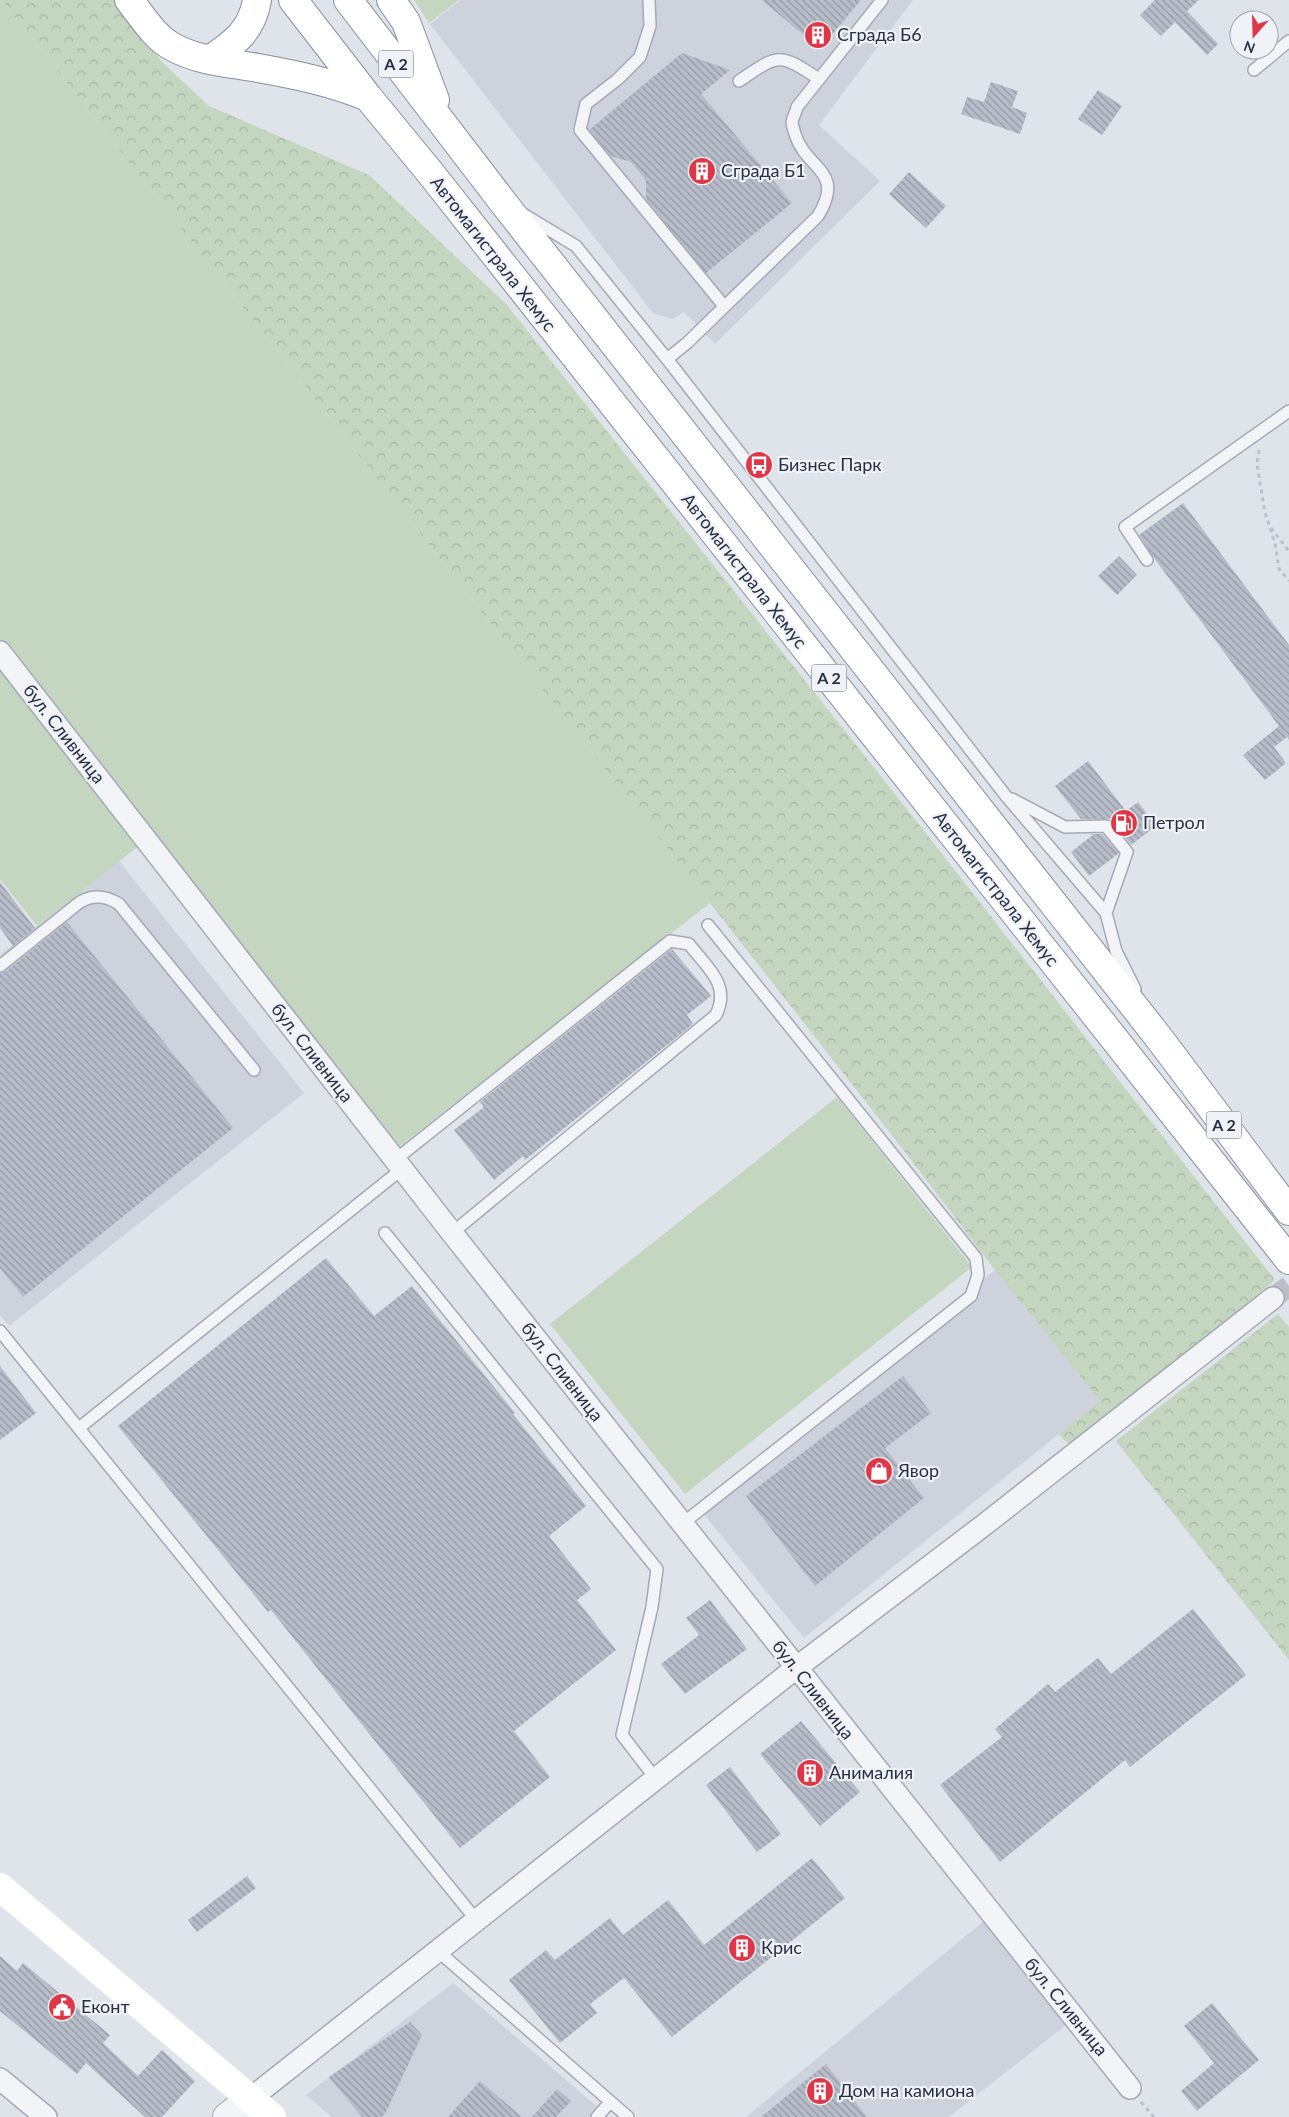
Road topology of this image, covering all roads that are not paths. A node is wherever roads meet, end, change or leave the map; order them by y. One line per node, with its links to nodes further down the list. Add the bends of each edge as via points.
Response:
1 (129, 0): 9 (main road, via 157,35 172,47)
2 (257, 0): 9 (main road, via 244,34)
3 (293, 0): 13 (main road, Автомагистрала Хемус / A 2)
4 (348, 0): 14 (main road, Автомагистрала Хемус / A 2)
5 (391, 0): 14 (main road, via 406,22)
6 (650, 0): 16 (lane, via 650,26 640,57 586,104 580,130)
7 (882, 0): 11 (lane)
8 (1289, 41): 10 (lane)
9 (211, 59): 13 (main road, via 305,76)
10 (1254, 70)
11 (819, 78): 12 (lane, via 790,60 778,59); 16 (lane, via 797,107 792,123 798,143 826,177 826,202 818,216)
12 (740, 81)
13 (368, 97): 31 (main road, Автомагистрала Хемус / A 2)
14 (445, 128): 15 (main road, Автомагистрала Хемус / A 2)
15 (502, 201): 17 (lane, via 576,246); 25 (main road, Автомагистрала Хемус / A 2)
16 (724, 306): 17 (lane)
17 (667, 358): 21 (lane)
18 (1285, 414): 19 (lane, via 1125,527)
19 (1147, 560)
20 (0, 652): 27 (street, бул. Сливница)
21 (1006, 796): 22 (lane); 22 (lane, via 1065,827 1106,826 1127,852)
22 (1106, 912): 25 (lane, via 1116,951)
23 (708, 925): 35 (lane, via 976,1258 978,1275 971,1296)
24 (0, 966): 26 (lane, via 80,902 89,897 109,898 119,904)
25 (1159, 1038): 28 (main road, Автомагистрала Хемус / A 2)
26 (254, 1070)
27 (399, 1164): 30 (street, бул. Сливница); 30 (lane, via 670,941 689,944 720,986 722,1004 716,1015); 34 (lane)
28 (1289, 1211)
29 (385, 1233): 37 (lane, via 657,1569 652,1606 622,1735)
30 (452, 1233): 35 (street, бул. Сливница)
31 (1289, 1260)
32 (1273, 1298): 36 (street)
33 (0, 1330): 34 (lane)
34 (79, 1428): 39 (lane)
35 (682, 1524): 36 (street, бул. Сливница)
36 (796, 1668): 37 (street); 42 (street, бул. Сливница)
37 (656, 1779): 39 (street)
38 (0, 1887): 43 (main road)
39 (477, 1921): 40 (street)
40 (438, 1952): 43 (street); 44 (lane)
41 (0, 2079): 45 (street)
42 (1130, 2088)
43 (250, 2099): 46 (street); 47 (main road)
44 (610, 2102): 48 (lane); 49 (lane)
45 (46, 2117)
46 (227, 2117)
47 (272, 2117)
48 (598, 2117)
49 (628, 2117)

